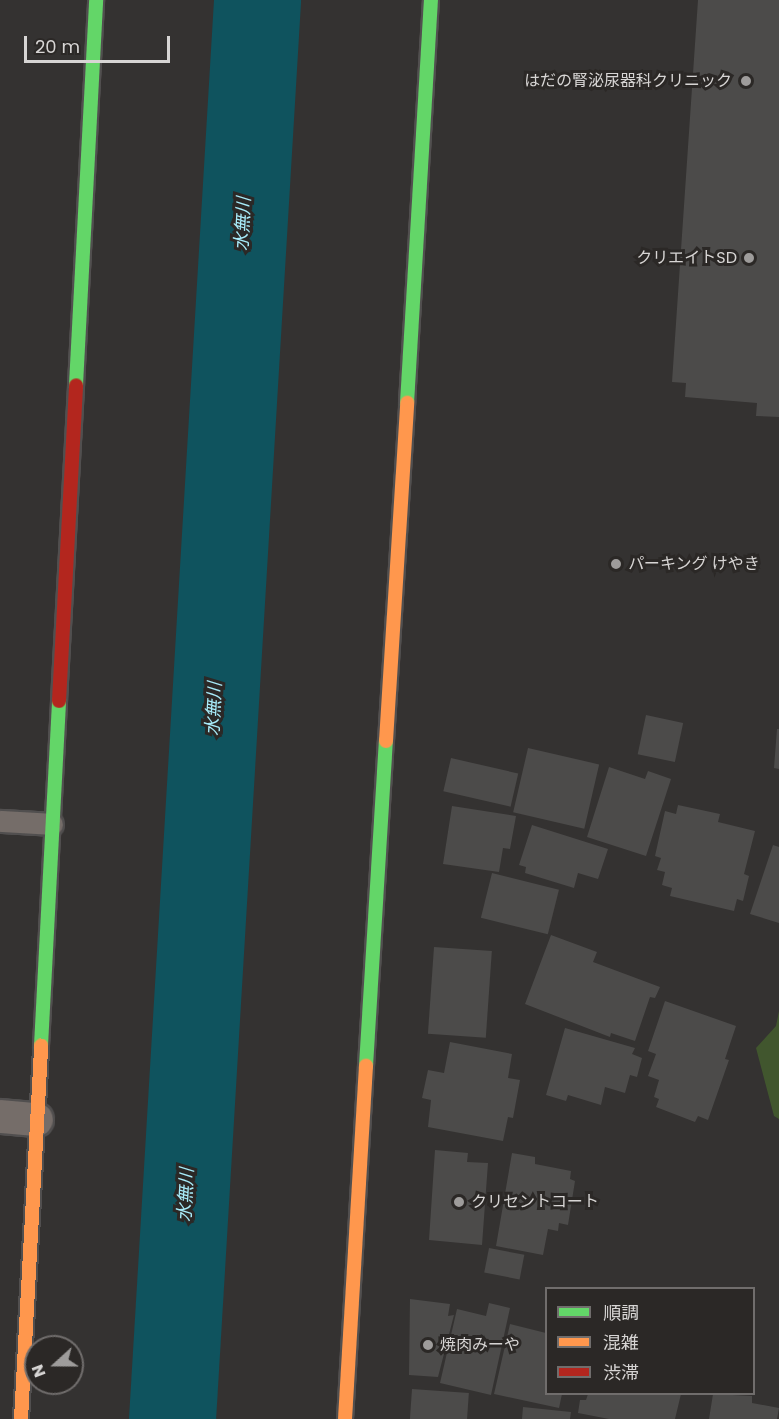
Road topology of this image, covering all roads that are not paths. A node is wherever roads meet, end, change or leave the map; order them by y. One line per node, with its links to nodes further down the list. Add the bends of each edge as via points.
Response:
1 (96, 0): 4 (street)
2 (431, 0): 8 (street)
3 (0, 821): 4 (lane)
4 (52, 825): 6 (street)
5 (0, 1116): 6 (street)
6 (36, 1119): 7 (street)
7 (21, 1419)
8 (345, 1419)

